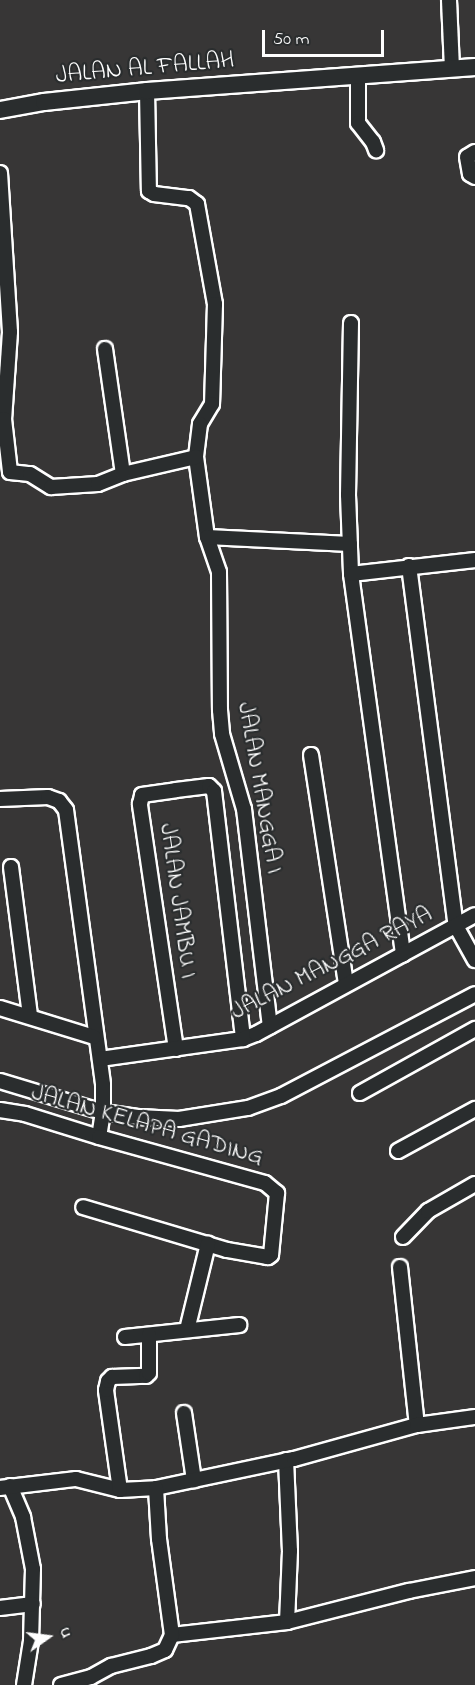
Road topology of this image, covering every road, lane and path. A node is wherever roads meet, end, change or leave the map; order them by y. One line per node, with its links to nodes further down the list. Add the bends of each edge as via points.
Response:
1 (449, 0): 3 (street)
2 (475, 67): 3 (street, JALAN AL FALLAH)
3 (452, 69): 4 (street, JALAN AL FALLAH)
4 (358, 76): 5 (street, JALAN AL FALLAH); 7 (street, via 358,123)
5 (147, 91): 6 (street, JALAN AL FALLAH); 13 (street, JALAN MANGGA I, via 149,190 189,198 196,204 215,304 212,404 200,424)
6 (0, 110)
7 (376, 150)
8 (475, 152): 10 (street, via 467,157 470,174)
9 (0, 173): 14 (street, via 10,332 4,419 8,466 14,474 30,474 51,487 98,484)
10 (475, 177)
11 (351, 323): 16 (street)
12 (105, 349): 14 (street)
13 (196, 457): 14 (street); 15 (street, JALAN MANGGA I)
14 (123, 474)
15 (207, 537): 16 (street); 31 (street, JALAN MANGGA I, via 219,572 222,734 244,809)
16 (350, 544): 19 (street)
17 (475, 560): 18 (street)
18 (410, 566): 19 (street); 24 (street)
19 (351, 574): 25 (street)
20 (311, 755): 27 (street)
21 (0, 799): 33 (street, via 48,797 59,801 66,810)
22 (10, 867): 30 (street)
23 (475, 915): 24 (street, JALAN MANGGA RAYA)
24 (456, 926): 25 (street, JALAN MANGGA RAYA); 26 (street)
25 (403, 954): 27 (street, JALAN MANGGA RAYA)
26 (475, 960)
27 (346, 984): 31 (street, JALAN MANGGA RAYA)
28 (475, 994): 41 (street, via 264,1104 179,1119)
29 (0, 1008): 30 (street)
30 (30, 1016): 33 (street)
31 (270, 1026): 34 (street, JALAN MANGGA RAYA)
32 (475, 1029): 38 (street)
33 (94, 1038): 36 (street)
34 (243, 1039): 35 (street, JALAN MANGGA RAYA); 35 (street, JALAN JAMBU I, via 214,791 209,786 142,795 140,804)
35 (176, 1049): 36 (street, JALAN MANGGA RAYA)
36 (100, 1059): 41 (street)
37 (0, 1081): 41 (street)
38 (360, 1094)
39 (475, 1109): 42 (street)
40 (0, 1110): 41 (street, JALAN KELAPA GADING)
41 (101, 1125): 46 (street, JALAN KELAPA GADING, via 272,1186 277,1193 269,1256 248,1255)
42 (398, 1151)
43 (475, 1184): 45 (street, via 428,1211)
44 (83, 1207): 46 (street)
45 (403, 1237)
46 (208, 1244): 49 (street)
47 (400, 1267): 54 (street)
48 (239, 1325): 49 (street)
49 (187, 1330): 50 (street)
50 (148, 1335): 51 (street); 59 (street, via 149,1373 112,1377 106,1390)
51 (125, 1337)
52 (184, 1413): 56 (street)
53 (475, 1417): 54 (street)
54 (417, 1425): 55 (street)
55 (286, 1460): 56 (street); 63 (street, via 290,1551)
56 (194, 1480): 58 (street)
57 (5, 1487): 59 (street, via 76,1479); 61 (street, via 23,1517 32,1553)
58 (156, 1488): 59 (street); 64 (street)
59 (120, 1490)
60 (475, 1578): 63 (street)
61 (33, 1604): 62 (street); 65 (street)
62 (0, 1608)
63 (287, 1622): 64 (street)
64 (172, 1635): 66 (street, via 165,1650)
65 (24, 1685)
66 (61, 1685)

